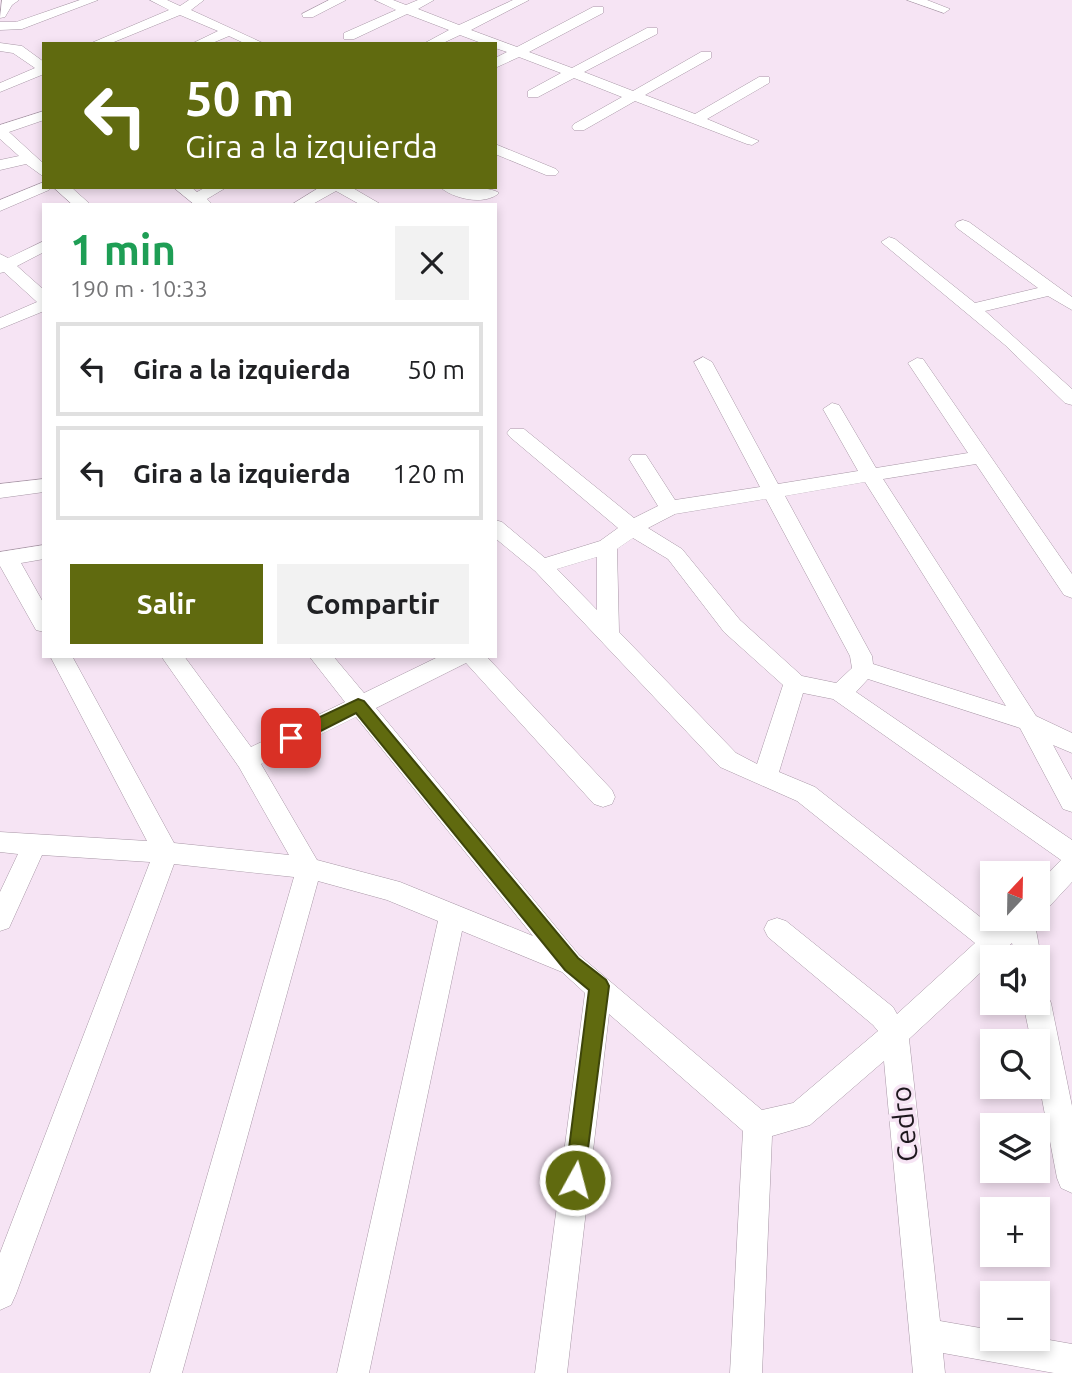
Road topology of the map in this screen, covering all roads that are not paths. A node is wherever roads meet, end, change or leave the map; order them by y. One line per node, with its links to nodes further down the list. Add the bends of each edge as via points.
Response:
1 (92, 0): 14 (street, via 17,26)
2 (156, 0): 10 (street)
3 (198, 0): 10 (street)
4 (340, 0): 13 (street)
5 (381, 0): 11 (street)
6 (428, 0): 11 (street)
7 (523, 0): 15 (street)
8 (913, 0): 9 (street)
9 (944, 9)
10 (182, 10): 16 (street); 19 (street)
11 (408, 10): 15 (street); 18 (street)
12 (598, 10): 26 (street)
13 (309, 14)
14 (0, 26)
15 (461, 30): 22 (street); 23 (street)
16 (230, 31): 20 (street); 21 (street)
17 (652, 31): 31 (street)
18 (349, 36)
19 (101, 42)
20 (203, 42)
21 (254, 42)
22 (434, 42)
23 (492, 42)
24 (497, 44): 26 (street)
25 (0, 47): 29 (street, via 17,49)
26 (517, 52): 28 (street); 31 (street)
27 (706, 55): 35 (street)
28 (497, 63)
29 (42, 67)
30 (42, 69): 33 (street)
31 (572, 74): 34 (street); 35 (street)
32 (764, 80): 37 (street)
33 (0, 88)
34 (533, 94)
35 (634, 97): 37 (street); 38 (street)
36 (42, 116): 39 (street)
37 (695, 120): 40 (street)
38 (579, 127)
39 (0, 130): 42 (street)
40 (752, 141)
41 (497, 149): 45 (street)
42 (28, 159): 43 (street); 44 (street)
43 (0, 165)
44 (42, 170)
45 (551, 172)
46 (42, 188): 58 (street)
47 (63, 189): 55 (street)
48 (184, 189): 54 (street)
49 (216, 189): 54 (street)
50 (328, 189): 56 (street)
51 (343, 189): 57 (street)
52 (454, 189): 53 (street, via 471,195)
53 (491, 193)
54 (200, 202)
55 (81, 203)
56 (303, 203)
57 (370, 203)
58 (0, 205)
59 (963, 225): 63 (street)
60 (889, 242): 67 (street)
61 (42, 247): 62 (street)
62 (2, 264): 64 (street)
63 (1051, 289): 65 (street); 67 (street)
64 (42, 297)
65 (1072, 305)
66 (42, 307): 68 (street)
67 (973, 309): 71 (street)
68 (0, 324)
69 (703, 362): 79 (street)
70 (917, 363): 74 (street)
71 (1072, 399)
72 (832, 409): 76 (street)
73 (517, 433): 81 (street)
74 (981, 457): 76 (street); 87 (street)
75 (639, 459): 80 (street)
76 (871, 476): 79 (street); 99 (street)
77 (42, 485): 78 (street)
78 (0, 491)
79 (774, 491): 80 (street); 95 (street, via 861,656)
80 (670, 508): 81 (street)
81 (632, 528): 83 (street); 96 (street, via 676,554 732,626)
82 (497, 529): 86 (street)
83 (607, 546): 86 (street); 89 (street)
84 (42, 552): 85 (street)
85 (4, 559): 88 (street)
86 (542, 566): 89 (street)
87 (1072, 590)
88 (42, 621)
89 (608, 637): 102 (street, via 728,760 743,770)
90 (62, 658): 107 (street)
91 (173, 658): 101 (street)
92 (322, 658): 98 (street)
93 (457, 658): 98 (street)
94 (474, 658): 103 (street)
95 (863, 669): 97 (street); 99 (street)
96 (795, 683): 97 (street); 102 (street)
97 (839, 692): 108 (street)
98 (358, 705): 101 (street); 117 (street)
99 (1028, 722): 100 (street); 104 (street)
100 (1072, 744)
101 (247, 760): 110 (street)
102 (766, 775): 116 (street, via 806,794)
103 (603, 797)
104 (1072, 802)
105 (0, 842): 106 (street)
106 (35, 844): 107 (street); 113 (street)
107 (166, 853): 110 (street); 123 (street)
108 (1072, 854)
109 (1072, 865): 111 (street)
110 (309, 868): 112 (street, via 391,890); 126 (street)
111 (1050, 888)
112 (453, 914): 117 (street); 127 (street)
113 (0, 920)
114 (777, 929): 120 (street, via 883,1016)
115 (1006, 931): 116 (street)
116 (993, 942): 120 (street)
117 (571, 964): 118 (street)
118 (599, 986): 121 (street); 128 (street)
119 (1039, 1015): 122 (street)
120 (895, 1034): 121 (street, via 800,1115); 124 (street, Cedro)
121 (758, 1125): 129 (street)
122 (1072, 1178)
123 (0, 1294)
124 (925, 1334): 125 (street); 130 (street, Cedro)
125 (1072, 1360)
126 (166, 1373)
127 (354, 1373)
128 (551, 1373)
129 (746, 1373)
130 (929, 1373)

